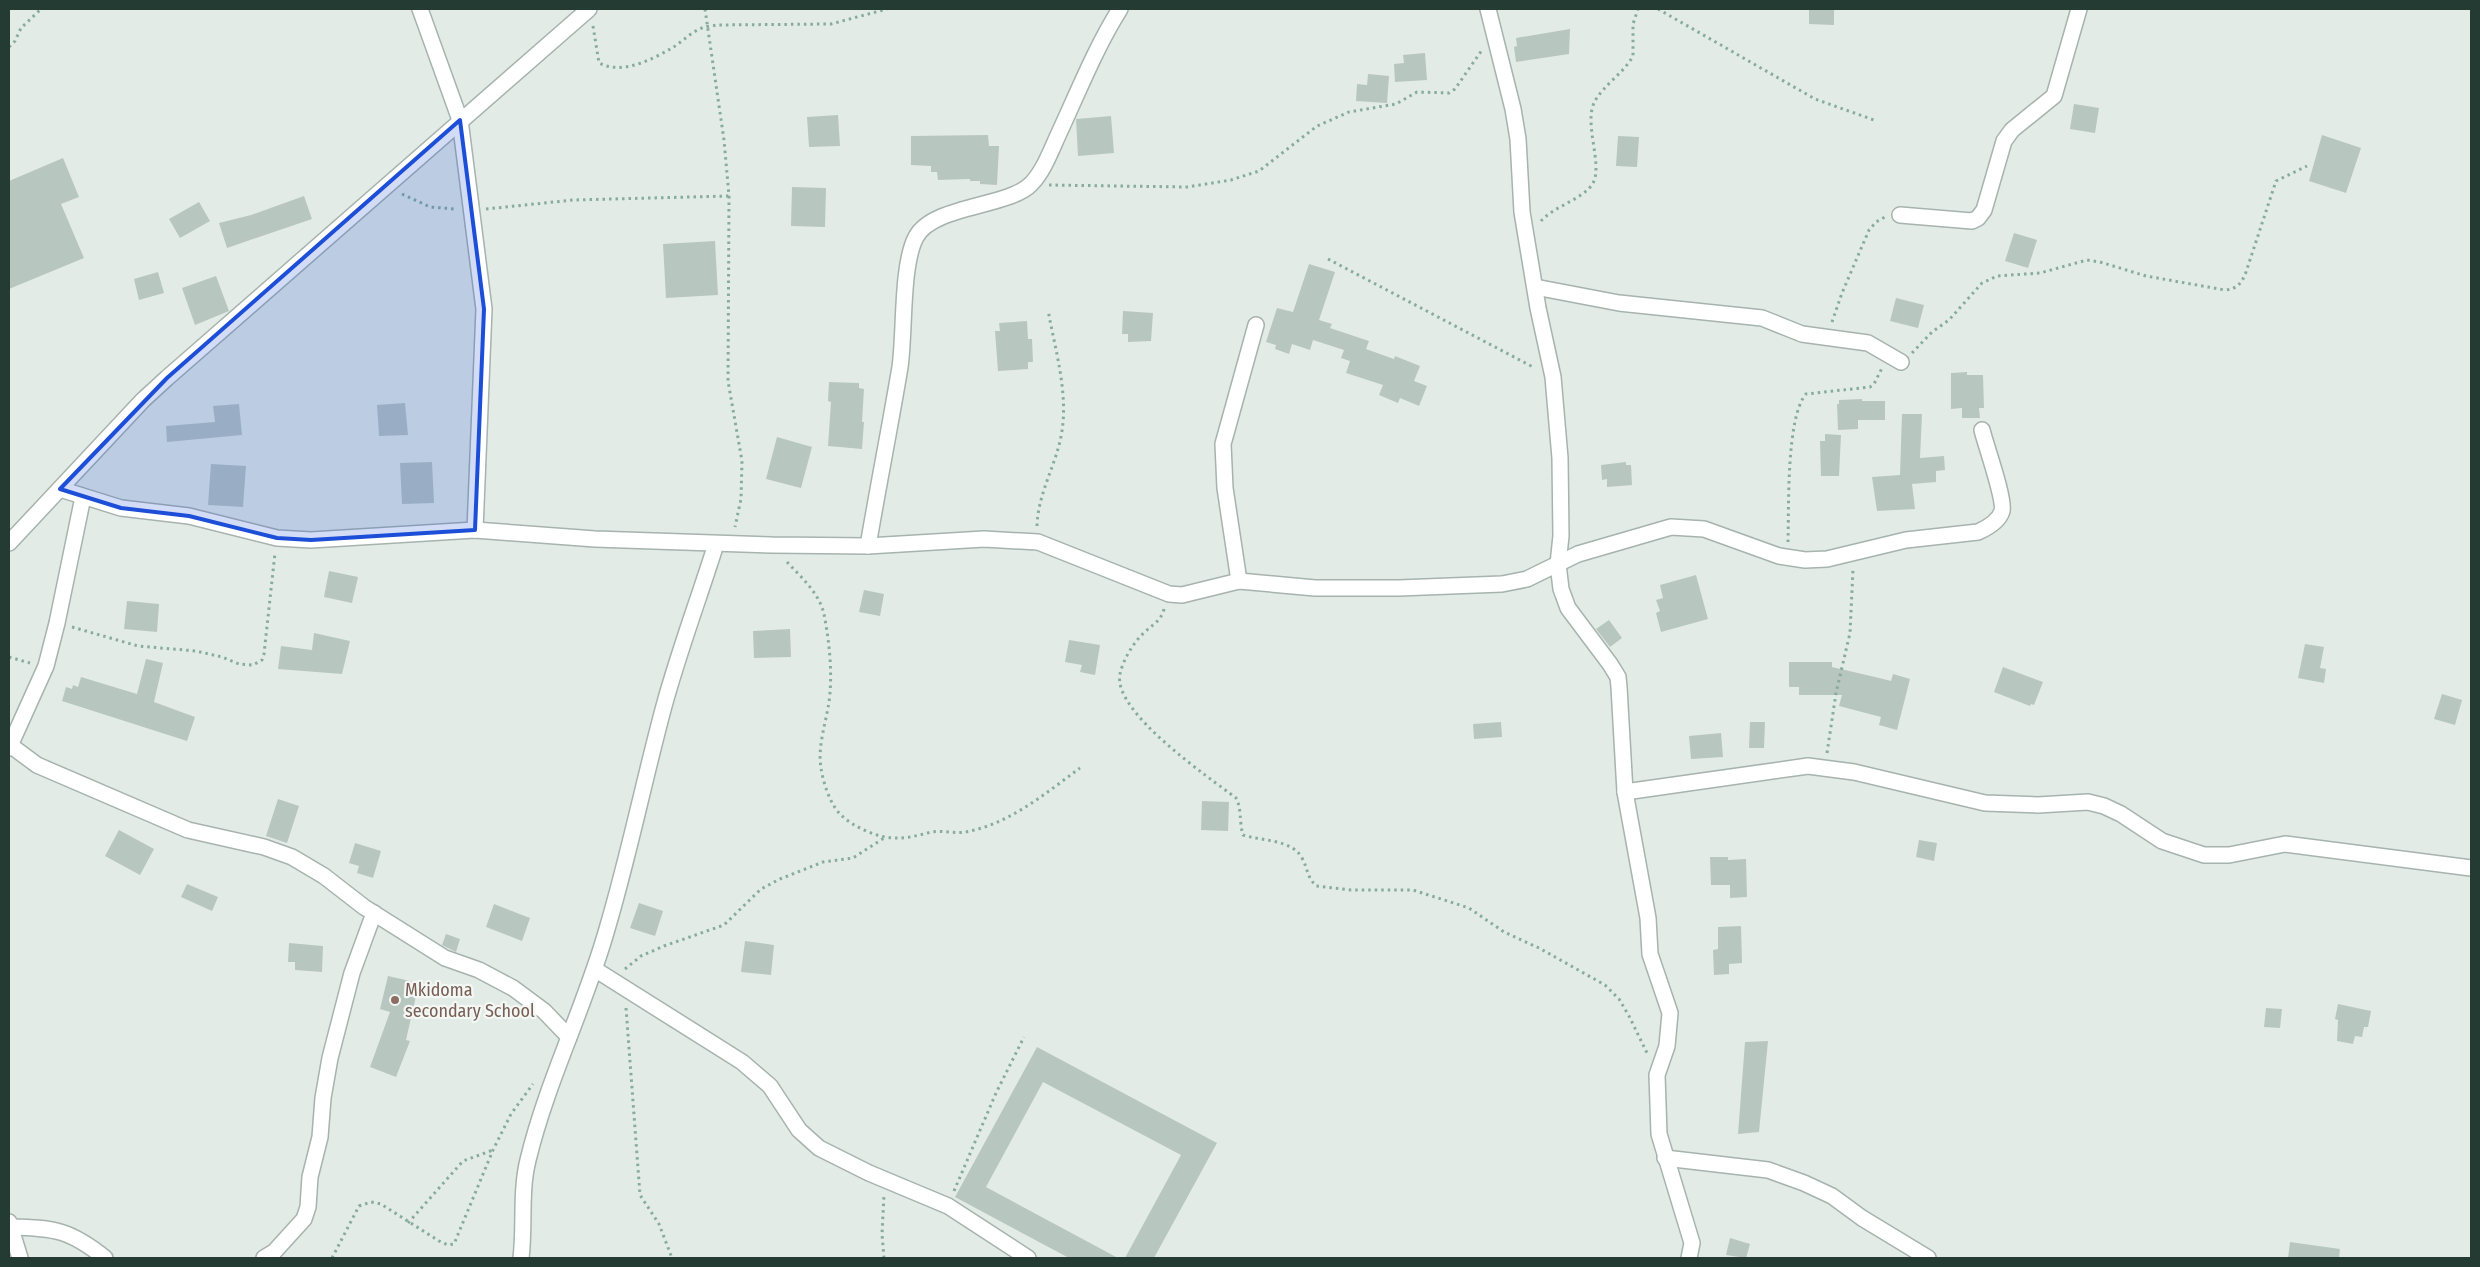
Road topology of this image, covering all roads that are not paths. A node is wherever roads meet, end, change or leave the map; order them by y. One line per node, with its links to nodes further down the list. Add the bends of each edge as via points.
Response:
1 (420, 9): 6 (street)
2 (1120, 9): 17 (street, via 1031,184 1004,197 948,215 927,225 917,236 908,274 900,366)
3 (1488, 9): 8 (street, via 1517,131 1518,172)
4 (2079, 9): 7 (street, via 2054,96 2012,130 2004,141 1984,210 1978,218 1972,221)
5 (591, 14): 6 (street)
6 (460, 120): 12 (street, via 143,400); 14 (street, via 484,308)
7 (1900, 215)
8 (1535, 287): 10 (street, via 1619,302 1762,318 1802,334 1868,343); 18 (street, via 1553,377 1560,458)
9 (1256, 324): 19 (street, via 1224,444 1225,488)
10 (1901, 362)
11 (1982, 430): 18 (street, via 2002,503 1999,518 1978,532 1886,544 1864,552 1805,560 1788,558 1704,529 1671,527 1578,554)
12 (60, 489): 13 (street); 15 (street)
13 (83, 497): 14 (street, via 122,508 189,516 277,538 321,540); 20 (street, via 46,666)
14 (475, 530): 16 (street)
15 (9, 543)
16 (716, 544): 17 (street); 25 (street, via 665,704)
17 (868, 546): 19 (street, via 984,539 1038,542 1169,594 1182,595)
18 (1558, 564): 19 (street, via 1527,579 1492,584 1315,588); 22 (street, via 1561,589 1568,608 1618,677)
19 (1239, 581)
20 (14, 727): 21 (street)
21 (10, 747): 24 (street, via 37,765 188,830 264,847 292,858 324,876)
22 (1625, 792): 23 (street, via 1808,766 1830,768 1986,803 2038,805 2088,802 2121,814 2162,842 2204,855 2229,855 2285,844); 27 (street, via 1648,918 1650,954 1670,1013 1667,1046 1657,1075 1659,1134)
23 (2471, 868)
24 (374, 913): 26 (street, via 445,958 479,970 513,988 544,1011); 31 (street, via 352,973 330,1058 320,1137 304,1220 274,1252)
25 (596, 970): 26 (street); 33 (street, via 742,1062 770,1086 799,1130 819,1148 948,1206)
26 (569, 1037): 32 (street, via 527,1163)
27 (1665, 1158): 34 (street, via 1692,1243); 35 (street, via 1768,1170 1804,1183 1832,1196)
28 (10, 1225): 29 (street); 30 (street, via 49,1228 87,1244)
29 (20, 1258)
30 (105, 1258)
31 (264, 1258)
32 (521, 1258)
33 (1028, 1258)
34 (1689, 1258)
35 (1928, 1258)

